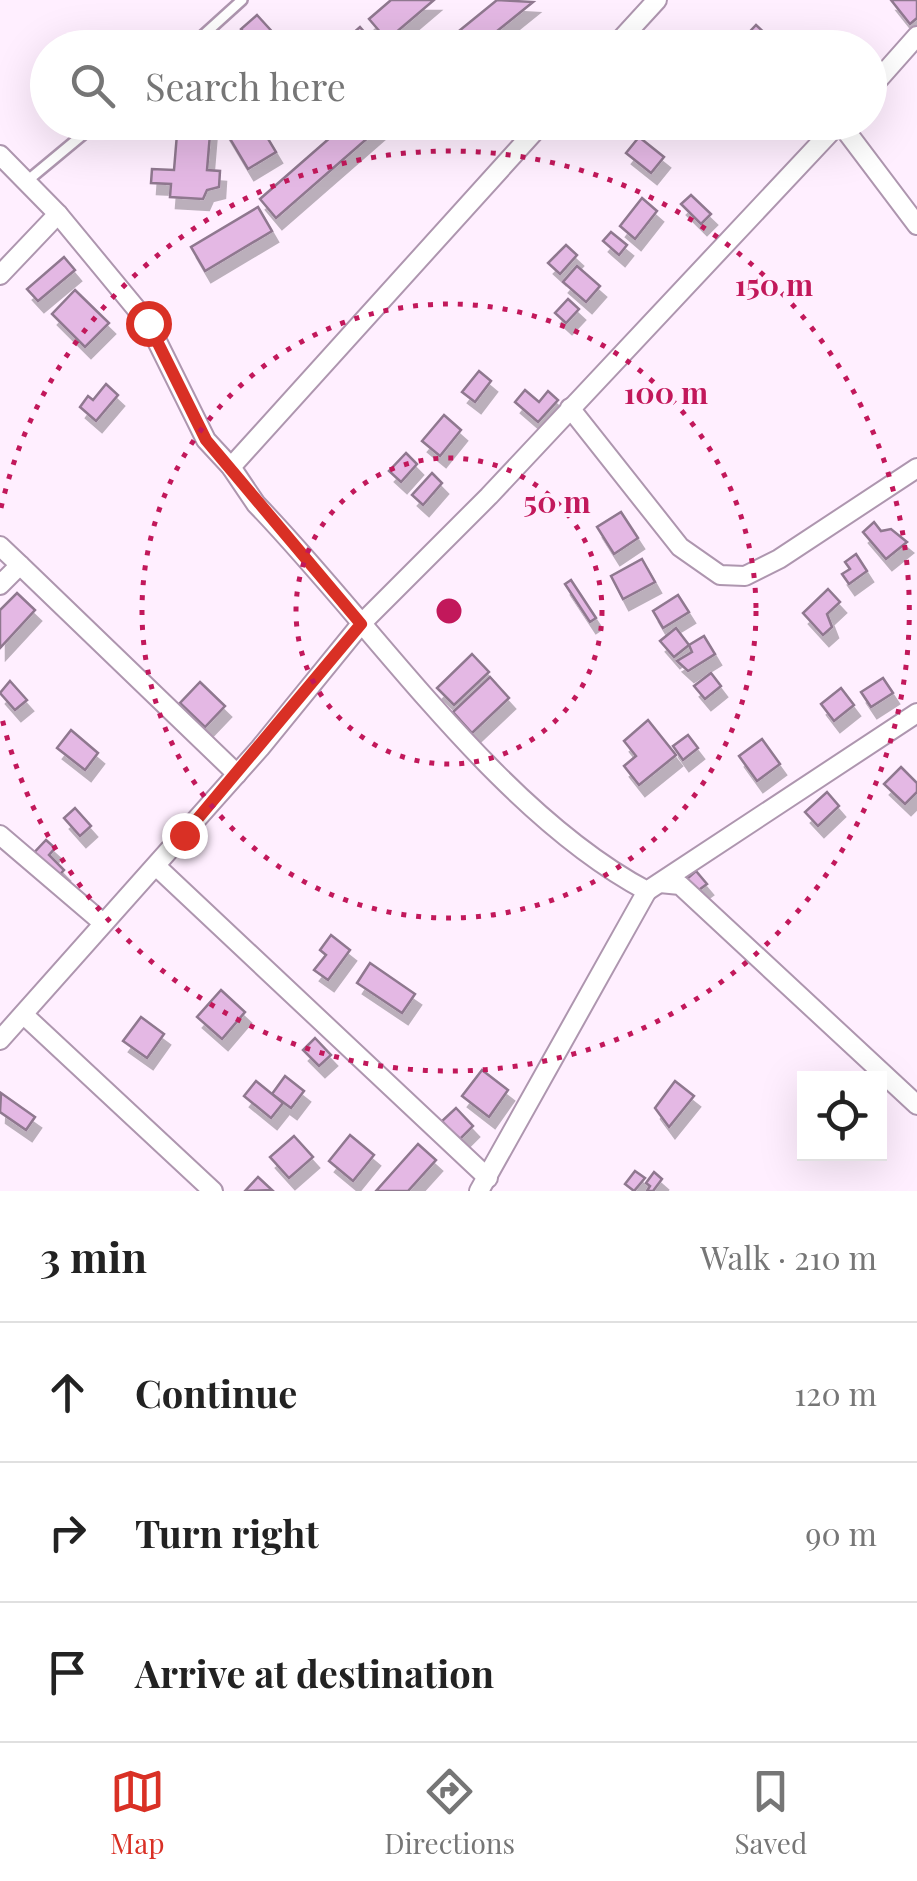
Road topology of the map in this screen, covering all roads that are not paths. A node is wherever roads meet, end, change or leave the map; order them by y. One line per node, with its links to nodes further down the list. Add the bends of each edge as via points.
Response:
1 (242, 0): 3 (lane)
2 (658, 0): 4 (street)
3 (209, 30)
4 (630, 30)
5 (917, 36): 6 (street)
6 (887, 70)
7 (76, 140): 12 (lane)
8 (527, 140): 17 (street)
9 (824, 140): 16 (street)
10 (853, 140): 14 (street)
11 (0, 155): 12 (street)
12 (26, 182): 13 (street)
13 (58, 214): 15 (street); 17 (street, via 148,323 206,440)
14 (917, 224)
15 (0, 275)
16 (570, 408): 18 (street, via 680,547 720,575 745,576 779,559); 22 (street)
17 (231, 467): 22 (street)
18 (917, 468)
19 (0, 546): 20 (street)
20 (20, 566): 21 (street); 24 (street)
21 (0, 585)
22 (361, 624): 24 (street); 27 (street, via 526,800 586,854)
23 (917, 713): 27 (street)
24 (237, 774): 26 (street)
25 (0, 836): 28 (street)
26 (156, 866): 28 (street); 32 (street)
27 (653, 887): 31 (street, via 680,885); 32 (street)
28 (103, 922): 29 (street)
29 (24, 1015): 30 (street); 33 (street)
30 (0, 1040)
31 (917, 1104)
32 (484, 1184)
33 (213, 1191)

